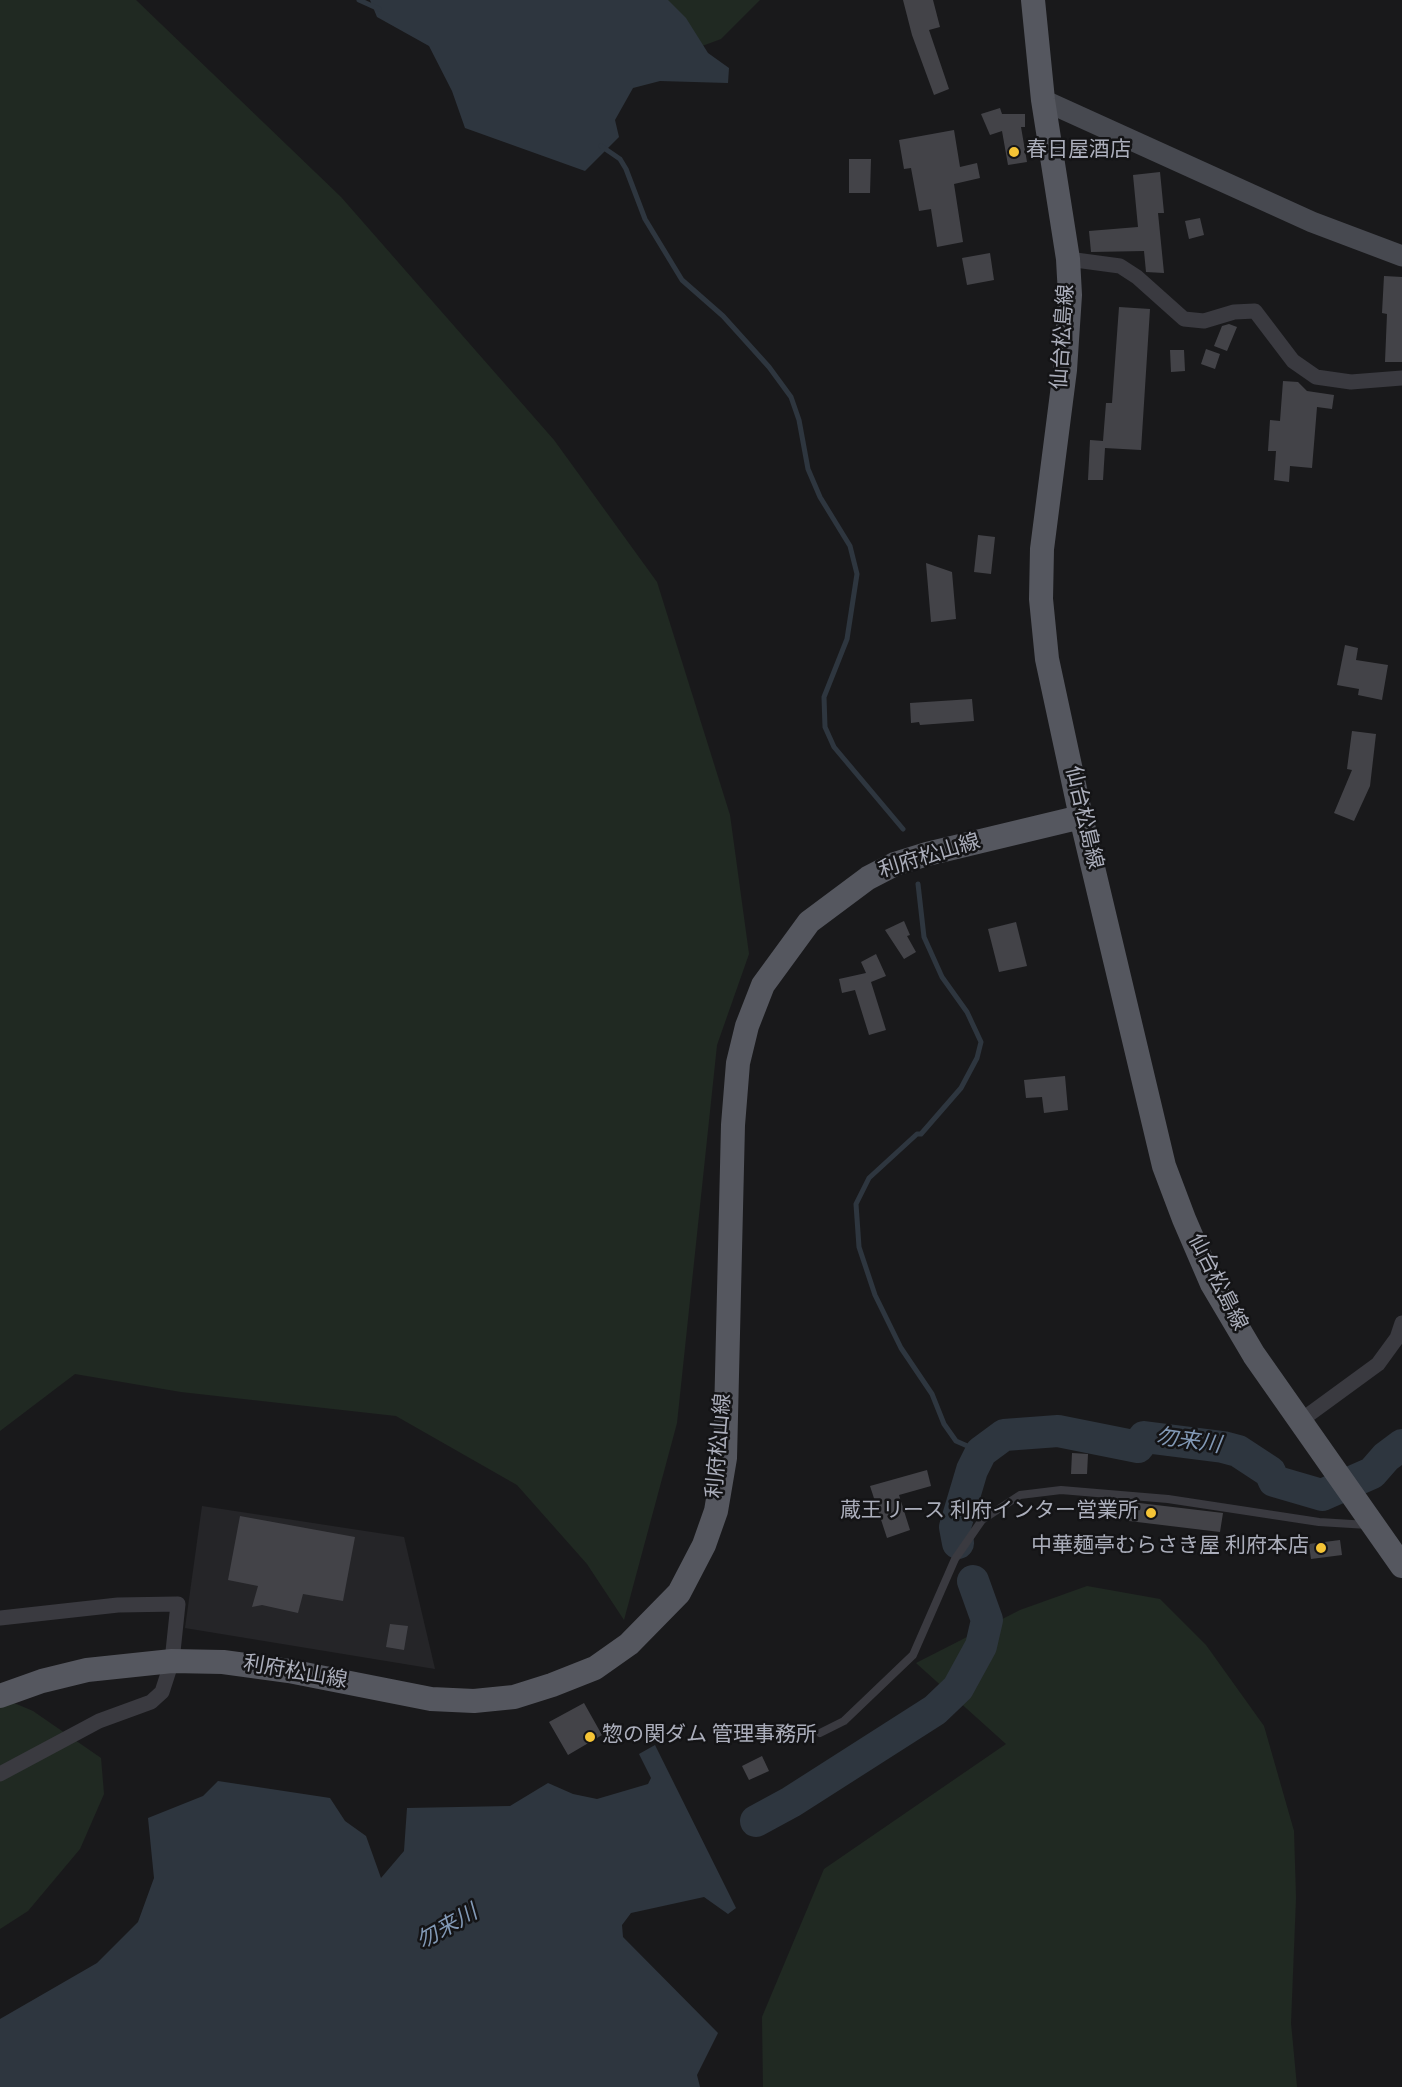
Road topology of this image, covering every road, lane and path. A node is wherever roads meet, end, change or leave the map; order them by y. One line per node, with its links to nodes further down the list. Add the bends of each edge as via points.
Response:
1 (1033, 0): 2 (main road, 仙台松島線)
2 (1043, 99): 3 (street, via 1312,222); 4 (main road, 仙台松島線)
3 (1402, 256)
4 (1068, 259): 5 (street, via 1120,266 1184,320 1204,321 1256,310 1293,361 1316,377 1351,382); 6 (main road, 仙台松島線, via 1065,370 1042,549 1041,599 1047,659)
5 (1402, 378)
6 (1081, 817): 8 (main road, 仙台松島線, via 1164,1166 1212,1284 1254,1356); 12 (main road, 利府松山線, via 927,854 867,878 808,922 763,985 738,1064 725,1458 716,1511 704,1545 679,1593 629,1644 595,1668 552,1685 514,1696 474,1701 431,1699 223,1662)
7 (1402, 1323): 8 (street, via 1397,1338 1378,1364)
8 (1300, 1421): 9 (main road, 仙台松島線)
9 (1375, 1525): 10 (main road, 仙台松島線); 14 (lane, via 1319,1522 1144,1497 1060,1490 1020,1495 982,1520 955,1559 913,1655 844,1721)
10 (1402, 1566)
11 (0, 1618): 12 (street, via 118,1605 178,1604)
12 (172, 1661): 13 (main road, 利府松山線, via 87,1670); 15 (street, via 162,1692 151,1702 99,1721)
13 (0, 1696)
14 (820, 1733)
15 (0, 1774)

